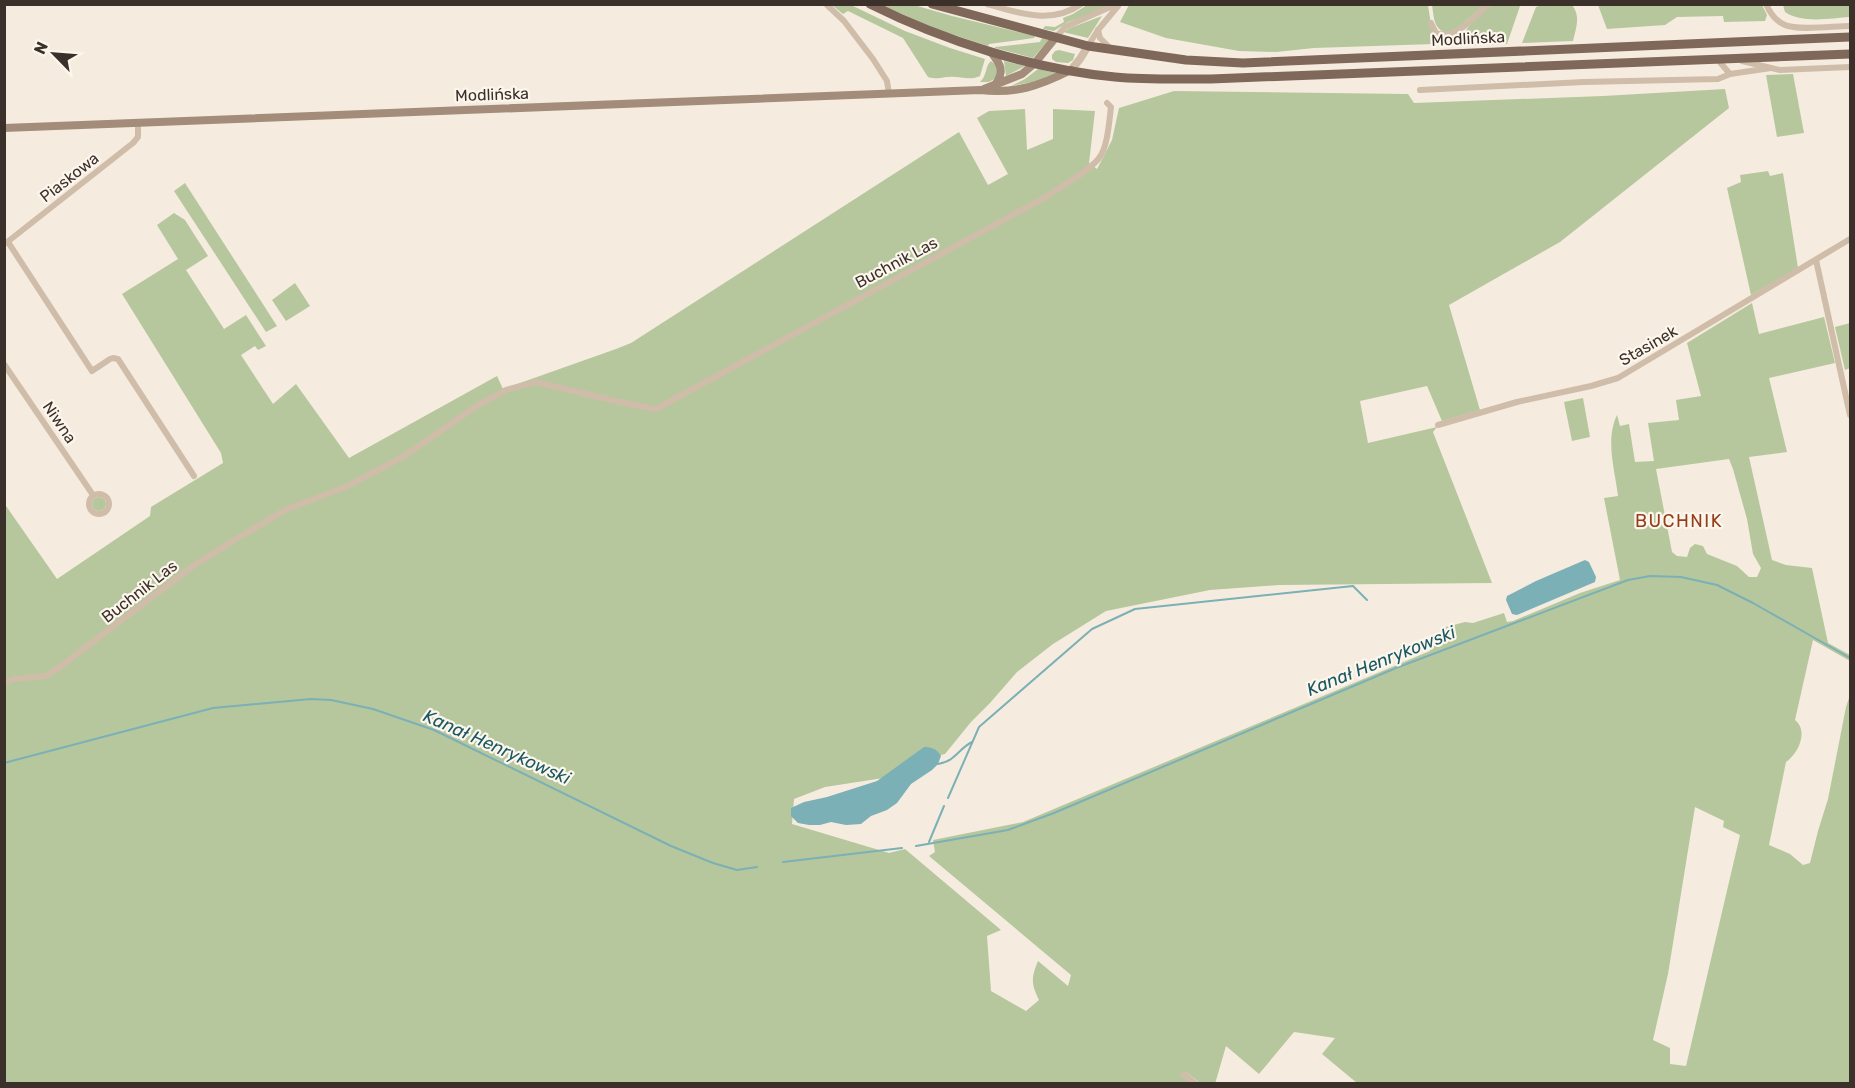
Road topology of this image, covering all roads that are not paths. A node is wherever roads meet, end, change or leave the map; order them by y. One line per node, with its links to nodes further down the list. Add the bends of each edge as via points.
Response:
1 (826, 4): 28 (street, via 867,50 887,81)
2 (870, 4): 16 (main road, via 920,28)
3 (932, 4): 12 (main road, Modlińska)
4 (987, 4): 8 (street, via 1047,16 1064,14)
5 (1118, 4): 11 (street); 12 (street, via 1065,27)
6 (1489, 4): 9 (street, via 1453,34 1436,33)
7 (1766, 4): 10 (street, via 1778,21 1788,26)
8 (1078, 5)
9 (1431, 23)
10 (1851, 26)
11 (1098, 30): 14 (street); 15 (street)
12 (1056, 37): 14 (main road, Modlińska); 20 (main road, Modlińska)
13 (1851, 37): 15 (main road, Modlińska, via 1243,63)
14 (1088, 46): 15 (main road, Modlińska); 23 (street)
15 (1112, 50)
16 (991, 52): 20 (main road); 25 (main road, via 1001,70)
17 (1851, 54): 18 (main road, Modlińska)
18 (1736, 59): 19 (main road, Modlińska); 22 (street, Modlińska)
19 (1718, 60): 23 (main road, Modlińska, via 1211,79 1116,77); 24 (street)
20 (1035, 63): 23 (main road); 25 (main road, Modlińska, via 1022,74)
21 (1851, 67): 22 (street, Modlińska)
22 (1771, 68): 24 (street)
23 (1071, 70): 26 (main road, Modlińska, via 1038,86 1000,92)
24 (1730, 74): 27 (street, via 1718,79)
25 (994, 85): 26 (main road, Modlińska)
26 (980, 90): 28 (main road, Modlińska)
27 (1420, 90)
28 (889, 94): 30 (main road, Modlińska)
29 (1109, 105): 40 (street, Buchnik Las, via 1108,136 1099,159 1052,192 656,409 536,382 506,390 423,445 348,486 287,509 193,566 57,669 45,676)
30 (138, 124): 31 (main road, Modlińska); 33 (street, Piaskowa, via 138,137 133,143)
31 (4, 128)
32 (1851, 239): 34 (street, Stasinek)
33 (6, 243): 38 (street, via 92,371 112,358 118,359)
34 (1816, 260): 36 (street); 37 (street, Stasinek, via 1618,378)
35 (4, 363): 39 (street, Niwna)
36 (1851, 415)
37 (1438, 425)
38 (194, 476)
39 (93, 495)
40 (4, 683)
41 (1184, 1074): 42 (street)
42 (1196, 1083)

